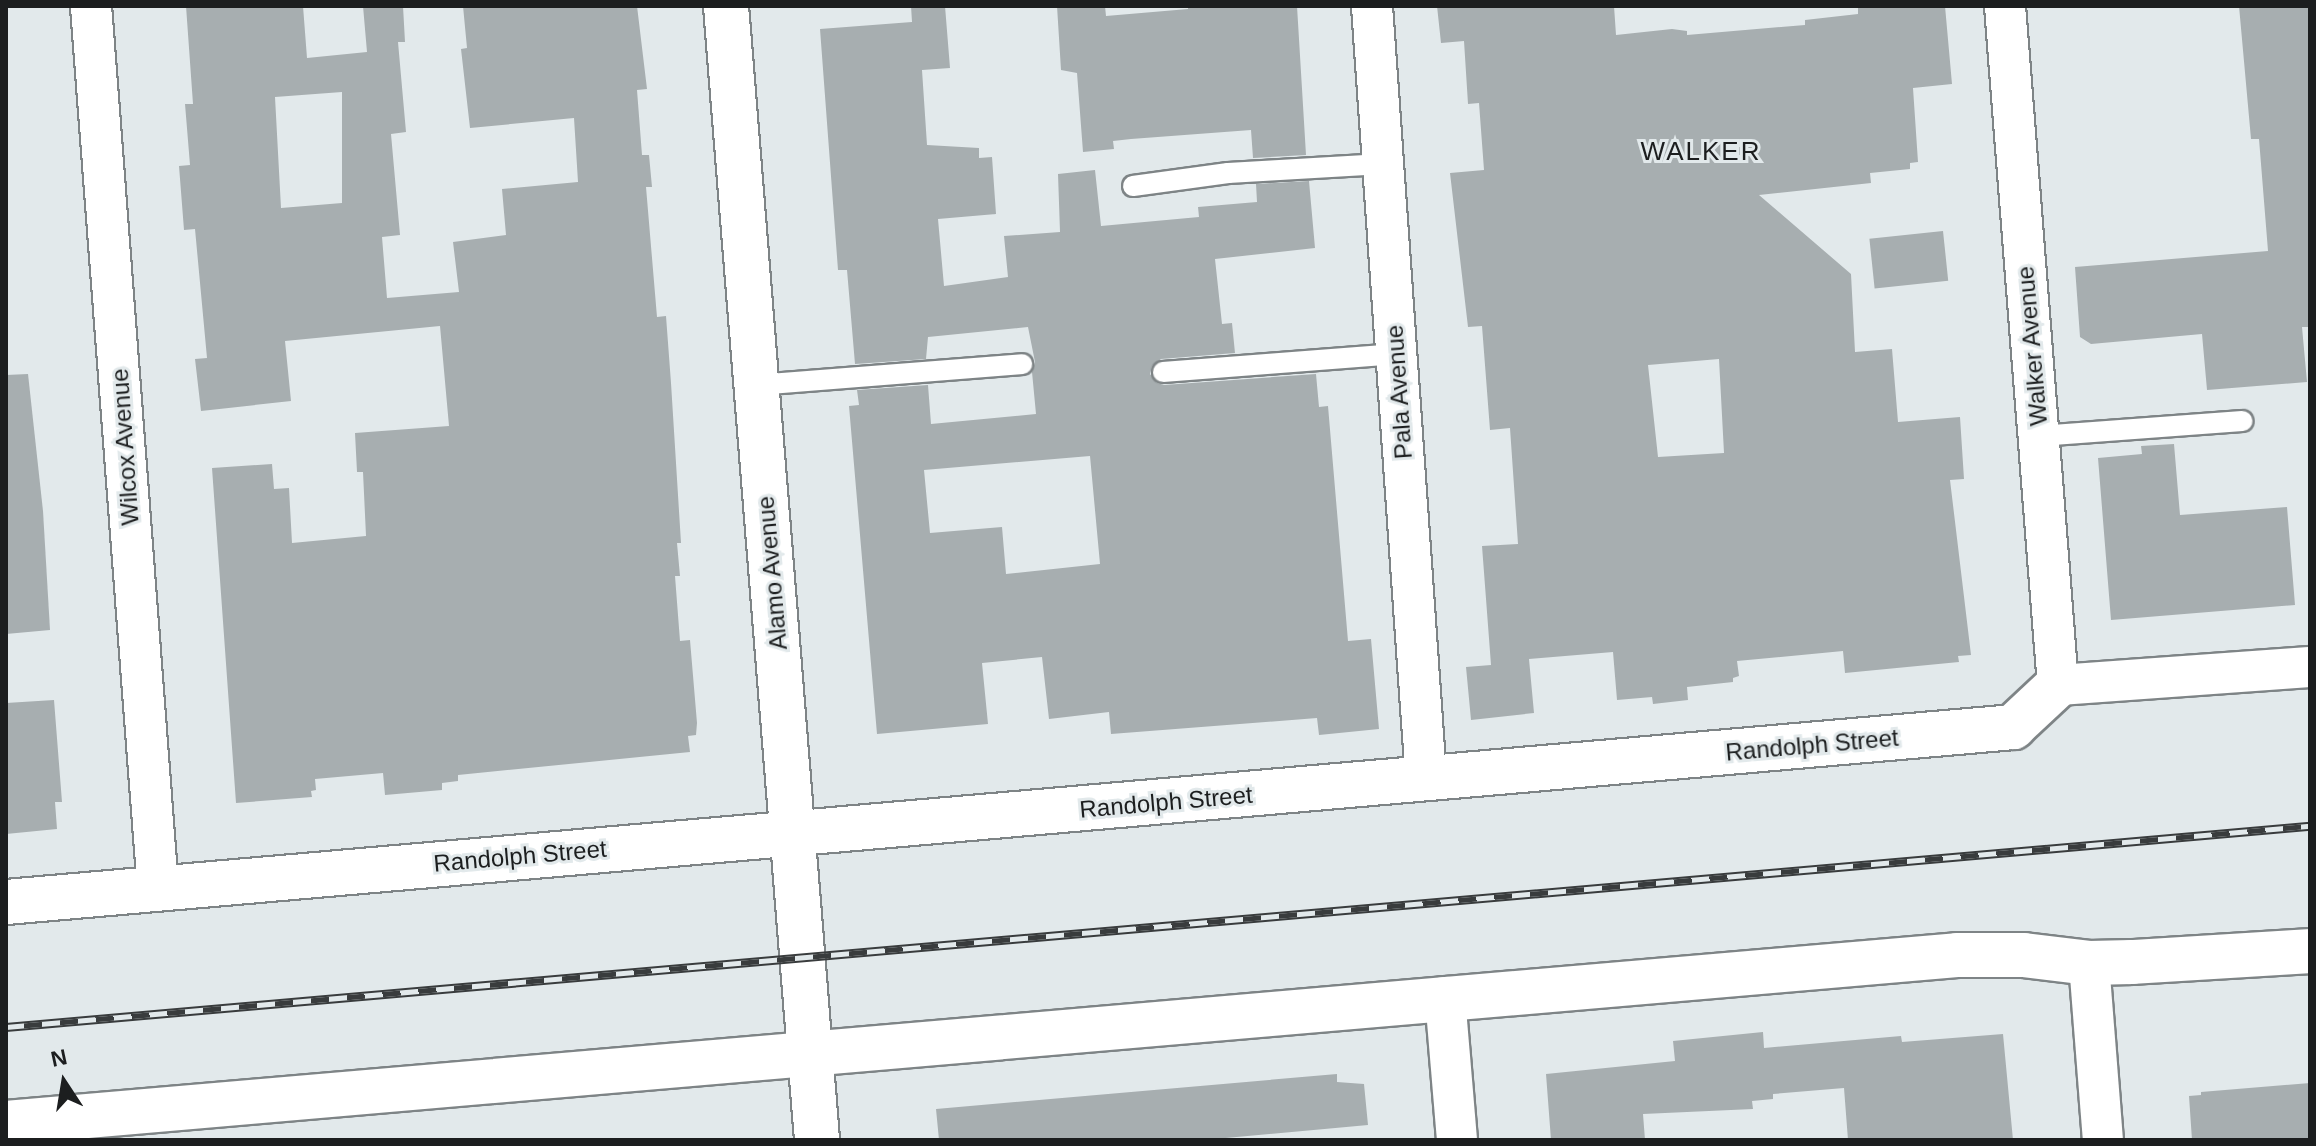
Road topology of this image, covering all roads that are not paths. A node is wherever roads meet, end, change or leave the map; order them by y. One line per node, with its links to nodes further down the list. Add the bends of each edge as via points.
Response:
1 (91, 6): 17 (street, Wilcox Avenue)
2 (726, 6): 10 (street, Alamo Avenue)
3 (1372, 6): 5 (street, Pala Avenue)
4 (2005, 6): 12 (street, Walker Avenue)
5 (1383, 164): 6 (lane, via 1228,173); 7 (street, Pala Avenue)
6 (1133, 186)
7 (1396, 354): 9 (lane); 15 (street, Pala Avenue)
8 (1022, 364): 10 (lane)
9 (1163, 372)
10 (757, 385): 16 (street, Alamo Avenue)
11 (2242, 421): 12 (lane)
12 (2039, 436): 14 (street, Walker Avenue)
13 (2309, 661): 14 (street)
14 (2058, 685): 15 (street, Randolph Street, via 2013,727)
15 (1426, 778): 16 (street, Randolph Street)
16 (793, 832): 17 (street, Randolph Street); 22 (street, Alamo Avenue)
17 (158, 888): 18 (street, Randolph Street)
18 (6, 902)
19 (2310, 951): 20 (street)
20 (2089, 963): 21 (street, via 2024,955 1957,955); 27 (street)
21 (1445, 997): 22 (street); 26 (street)
22 (810, 1051): 24 (street); 25 (street, Alamo Avenue)
23 (6, 1123): 24 (street)
24 (173, 1124)
25 (817, 1140)
26 (1457, 1140)
27 (2103, 1140)

